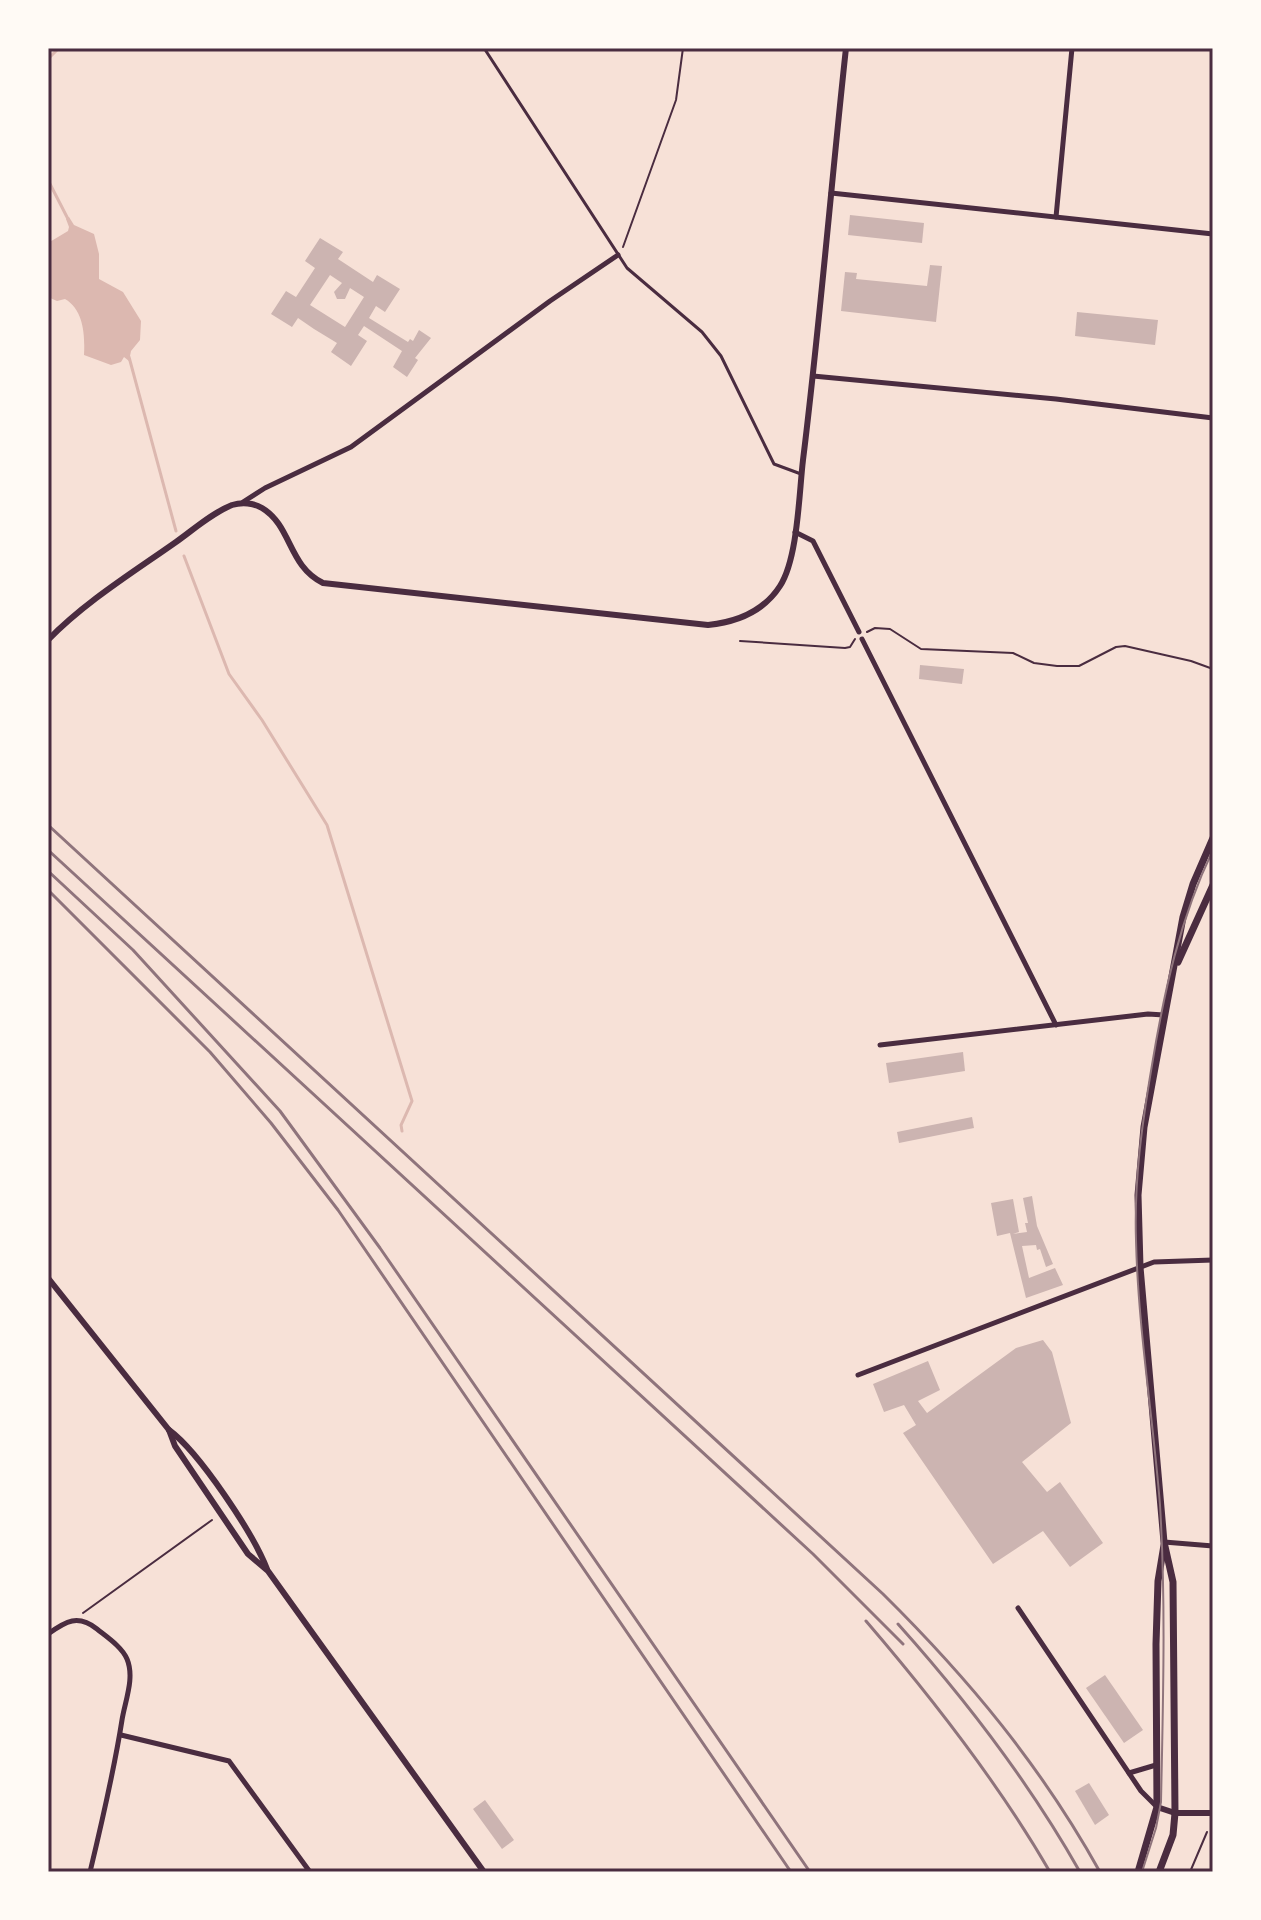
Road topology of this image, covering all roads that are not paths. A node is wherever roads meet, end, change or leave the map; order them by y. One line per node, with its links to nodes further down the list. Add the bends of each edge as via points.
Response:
1 (484, 48): 7 (lane)
2 (846, 48): 4 (street)
3 (1072, 48): 5 (street)
4 (831, 193): 5 (street); 8 (street)
5 (1056, 217): 6 (street)
6 (1213, 234)
7 (618, 255): 10 (lane, via 702,332 721,356 774,464); 11 (street, via 351,447)
8 (813, 376): 9 (street); 10 (street)
9 (1213, 418)
10 (801, 474): 12 (street)
11 (242, 503): 12 (street, via 262,507 281,529 297,562 323,583 708,625 745,616 772,596 786,572); 15 (street, via 211,518 85,606)
12 (795, 532): 13 (street, via 813,541)
13 (859, 632)
14 (862, 639): 20 (street)
15 (48, 640)
16 (1213, 838): 18 (main road, via 1183,917)
17 (1213, 885): 18 (main road)
18 (1172, 975): 19 (main road)
19 (1164, 1015): 20 (street); 23 (main road, via 1140,1163)
20 (1056, 1025): 21 (street)
21 (880, 1045)
22 (1213, 1260): 23 (street)
23 (1138, 1267): 25 (street); 27 (main road)
24 (48, 1278): 26 (street)
25 (858, 1375)
26 (169, 1430): 29 (street, via 248,1554); 29 (street, via 183,1440 226,1500 258,1546)
27 (1164, 1542): 28 (street); 33 (main road, via 1158,1581); 36 (main road, via 1173,1582)
28 (1213, 1546)
29 (268, 1571): 40 (street)
30 (1018, 1608): 34 (street)
31 (48, 1634): 32 (street, via 76,1618 93,1626 127,1658 130,1674)
32 (121, 1735): 38 (street); 39 (street, via 229,1761)
33 (1156, 1765): 34 (street); 35 (main road)
34 (1129, 1773): 35 (street)
35 (1157, 1807): 36 (street); 41 (main road)
36 (1175, 1813): 37 (street); 42 (main road)
37 (1213, 1813)
38 (90, 1872)
39 (310, 1872)
40 (484, 1872)
41 (1138, 1872)
42 (1159, 1872)

